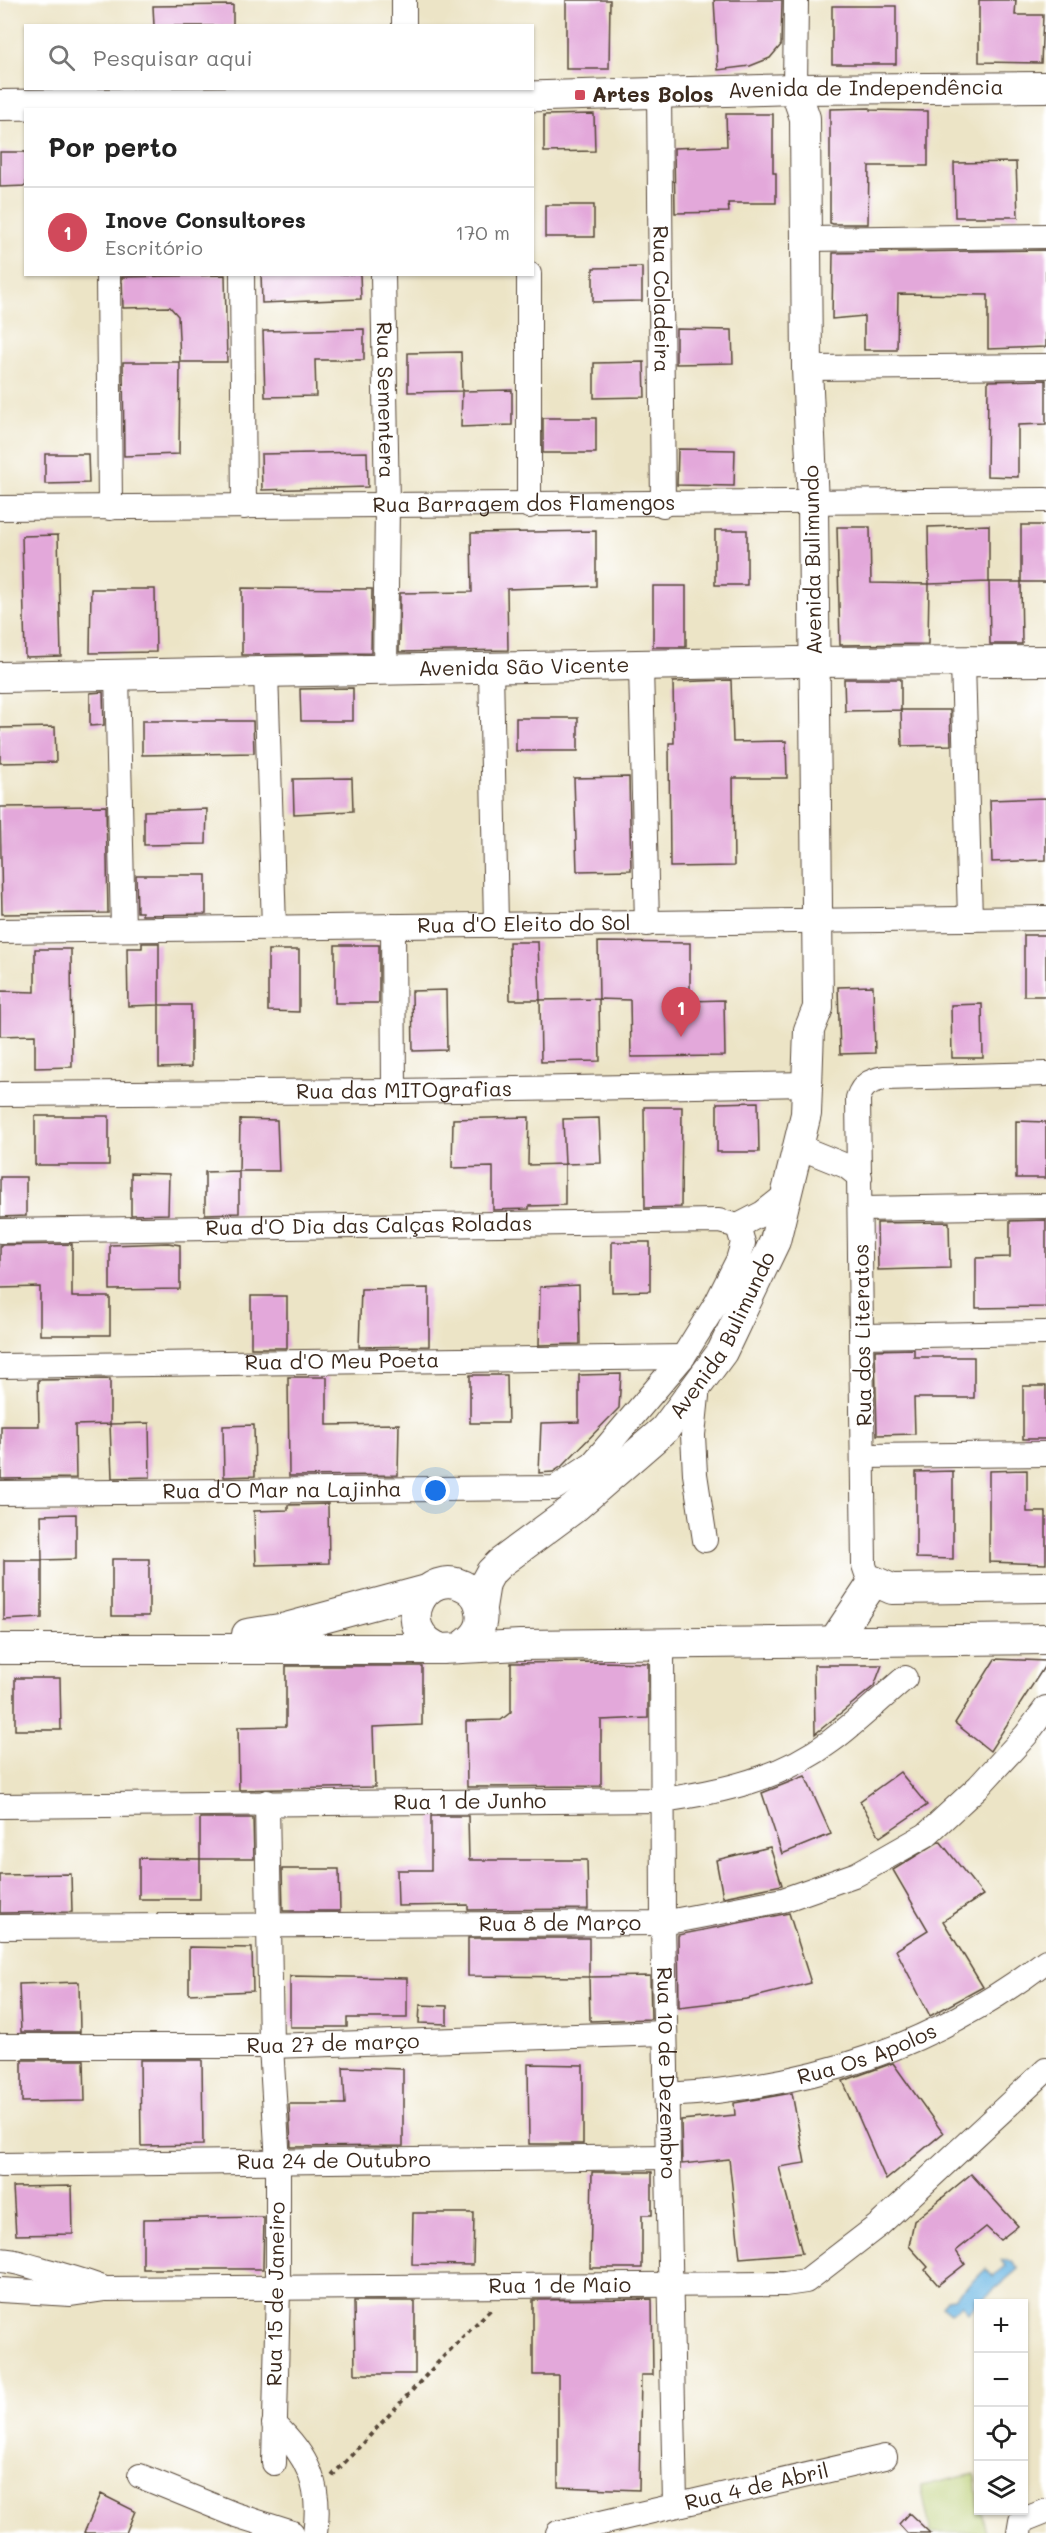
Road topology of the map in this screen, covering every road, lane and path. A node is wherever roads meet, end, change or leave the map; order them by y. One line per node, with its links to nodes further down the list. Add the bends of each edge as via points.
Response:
1 (404, 0): 3 (street)
2 (796, 0): 5 (street, Avenida Bulimundo)
3 (404, 24)
4 (1046, 87): 5 (street, Avenida de Independência)
5 (795, 89): 6 (street, Avenida de Independência); 13 (street, Avenida Bulimundo, via 805,118); 21 (street, Avenida Bulimundo, via 785,118 788,366)
6 (659, 92): 8 (street, Avenida de Independência); 22 (street, Rua Coladeira)
7 (392, 99): 8 (street, Avenida de Independência); 10 (street, Avenida de Independência)
8 (529, 103)
9 (0, 105): 11 (street, Avenida de Independência)
10 (241, 105): 11 (street, Avenida de Independência)
11 (107, 106)
12 (1046, 236): 13 (street)
13 (806, 239): 19 (street, Avenida Bulimundo)
14 (108, 276): 27 (street)
15 (242, 276): 25 (street)
16 (383, 276): 23 (street, Rua Sementera)
17 (529, 276): 24 (street)
18 (1046, 366): 19 (street)
19 (807, 368): 21 (street, Avenida Bulimundo)
20 (1046, 501): 21 (street, Rua Barragem dos Flamengos)
21 (804, 504): 22 (street, Rua Barragem dos Flamengos); 30 (street, Avenida Bulimundo)
22 (663, 505): 24 (street, Rua Barragem dos Flamengos)
23 (387, 506): 24 (street, Rua Barragem dos Flamengos); 25 (street, Rua Barragem dos Flamengos); 33 (street, Rua Sementera)
24 (529, 506)
25 (244, 507): 27 (street, Rua Barragem dos Flamengos)
26 (0, 508): 27 (street, Rua Barragem dos Flamengos)
27 (110, 508)
28 (1046, 661): 29 (street, Avenida São Vicente)
29 (963, 662): 30 (street, Avenida São Vicente); 38 (street)
30 (806, 663): 31 (street, Avenida São Vicente); 39 (street, Avenida Bulimundo)
31 (641, 666): 32 (street, Avenida São Vicente); 40 (street)
32 (491, 668): 33 (street, Avenida São Vicente); 41 (street)
33 (385, 670): 34 (street, Avenida São Vicente)
34 (266, 671): 35 (street, Avenida São Vicente); 43 (street)
35 (117, 674): 36 (street, Avenida São Vicente); 44 (street)
36 (0, 677)
37 (1046, 918): 38 (street, Rua d'O Eleito do Sol)
38 (970, 919): 39 (street, Rua d'O Eleito do Sol)
39 (808, 921): 40 (street, Rua d'O Eleito do Sol); 47 (street, Avenida Bulimundo, via 801,1010 809,1030)
40 (647, 924): 41 (street, Rua d'O Eleito do Sol)
41 (496, 925): 42 (street, Rua d'O Eleito do Sol)
42 (393, 926): 43 (street, Rua d'O Eleito do Sol); 48 (street)
43 (274, 927): 44 (street, Rua d'O Eleito do Sol)
44 (123, 929): 45 (street, Rua d'O Eleito do Sol)
45 (0, 931)
46 (1046, 1074): 51 (street, Rua dos Literatos, via 871,1081 858,1098)
47 (808, 1084): 48 (street, Rua das MITOgrafias); 50 (street, Avenida Bulimundo)
48 (394, 1091): 49 (street, Rua das MITOgrafias)
49 (0, 1094)
50 (799, 1147): 51 (street, via 846,1166); 52 (street, Avenida Bulimundo)
51 (860, 1177): 54 (street, Rua dos Literatos)
52 (787, 1194): 55 (street); 61 (street, Avenida Bulimundo, via 775,1241 722,1352)
53 (1046, 1206): 54 (street)
54 (861, 1209): 58 (street, Rua dos Literatos)
55 (738, 1226): 56 (street, Rua d'O Dia das Calças Roladas, via 719,1221); 59 (street, Rua d'O Mar na Lajinha, via 743,1243 738,1260)
56 (0, 1231)
57 (1046, 1333): 58 (street)
58 (863, 1336): 63 (street, Rua dos Literatos)
59 (683, 1357): 60 (street, Rua d'O Meu Poeta); 64 (street, Rua d'O Mar na Lajinha, via 593,1463 555,1488)
60 (0, 1366)
61 (698, 1386): 65 (street, via 694,1474); 66 (street, Avenida Bulimundo, via 665,1429 573,1509)
62 (1046, 1454): 63 (street)
63 (864, 1456): 67 (street, Rua dos Literatos, via 864,1565)
64 (0, 1493)
65 (705, 1540)
66 (500, 1563): 68 (street); 70 (street, via 485,1583)
67 (874, 1581): 69 (street, via 892,1589); 72 (street)
68 (437, 1586): 70 (street, via 459,1584 469,1590 477,1598); 75 (street, via 420,1598 415,1619 423,1638 432,1645); 77 (street, via 286,1628)
69 (1046, 1587)
70 (482, 1614): 74 (street, via 498,1635); 75 (street, via 473,1640)
71 (1046, 1639): 72 (street)
72 (834, 1641): 73 (street)
73 (662, 1643): 74 (street); 80 (street, Rua 10 de Dezembro)
74 (520, 1645): 75 (street)
75 (453, 1648): 77 (street)
76 (0, 1649): 77 (street)
77 (150, 1649)
78 (905, 1678): 80 (street, Rua 1 de Junho, via 830,1742 782,1771 714,1793)
79 (1046, 1708): 83 (street, Rua 8 de Março, via 980,1786 926,1835 856,1874 783,1900)
80 (662, 1800): 81 (street, Rua 1 de Junho); 83 (street, Rua 10 de Dezembro)
81 (267, 1802): 82 (street, Rua 1 de Junho); 85 (street, Rua 15 de Janeiro)
82 (0, 1806)
83 (663, 1923): 85 (street, Rua 8 de Março); 87 (street, Rua 10 de Dezembro)
84 (0, 1927): 85 (street, Rua 8 de Março)
85 (269, 1927): 89 (street, Rua 15 de Janeiro)
86 (1046, 1961): 91 (street, Rua Os Apolos, via 958,2019 854,2064 780,2083)
87 (665, 2033): 89 (street, Rua 27 de março); 91 (street, Rua 10 de Dezembro)
88 (0, 2046): 89 (street, Rua 27 de março)
89 (270, 2046): 93 (street, Rua 15 de Janeiro)
90 (1046, 2070): 97 (street, Rua 1 de Maio, via 880,2224 806,2281)
91 (666, 2095): 92 (street, Rua 10 de Dezembro)
92 (668, 2157): 93 (street, Rua 24 de Outubro); 97 (street, Rua 10 de Dezembro)
93 (278, 2163): 94 (street, Rua 24 de Outubro); 98 (street, Rua 15 de Janeiro)
94 (0, 2165)
95 (0, 2260): 99 (street, Rua 1 de Maio, via 19,2261)
96 (515, 2285): 97 (street, Rua 1 de Maio); 98 (street, Rua 1 de Maio); 105 (path)
97 (671, 2285): 106 (street, Rua 10 de Dezembro)
98 (278, 2286): 99 (street, Rua 1 de Maio); 101 (street, Rua 15 de Janeiro)
99 (105, 2289): 100 (street, via 71,2294)
100 (0, 2290)
101 (274, 2424): 103 (street, Rua 15 de Janeiro); 105 (street, via 306,2461)
102 (885, 2457): 106 (street, Rua 4 de Abril)
103 (274, 2463)
104 (140, 2476): 109 (street)
105 (316, 2491): 108 (street)
106 (675, 2504): 110 (street, Rua 4 de Abril)
107 (1046, 2511): 111 (street, via 1021,2521)
108 (320, 2529)
109 (292, 2533)
110 (558, 2533)
111 (1018, 2533)

